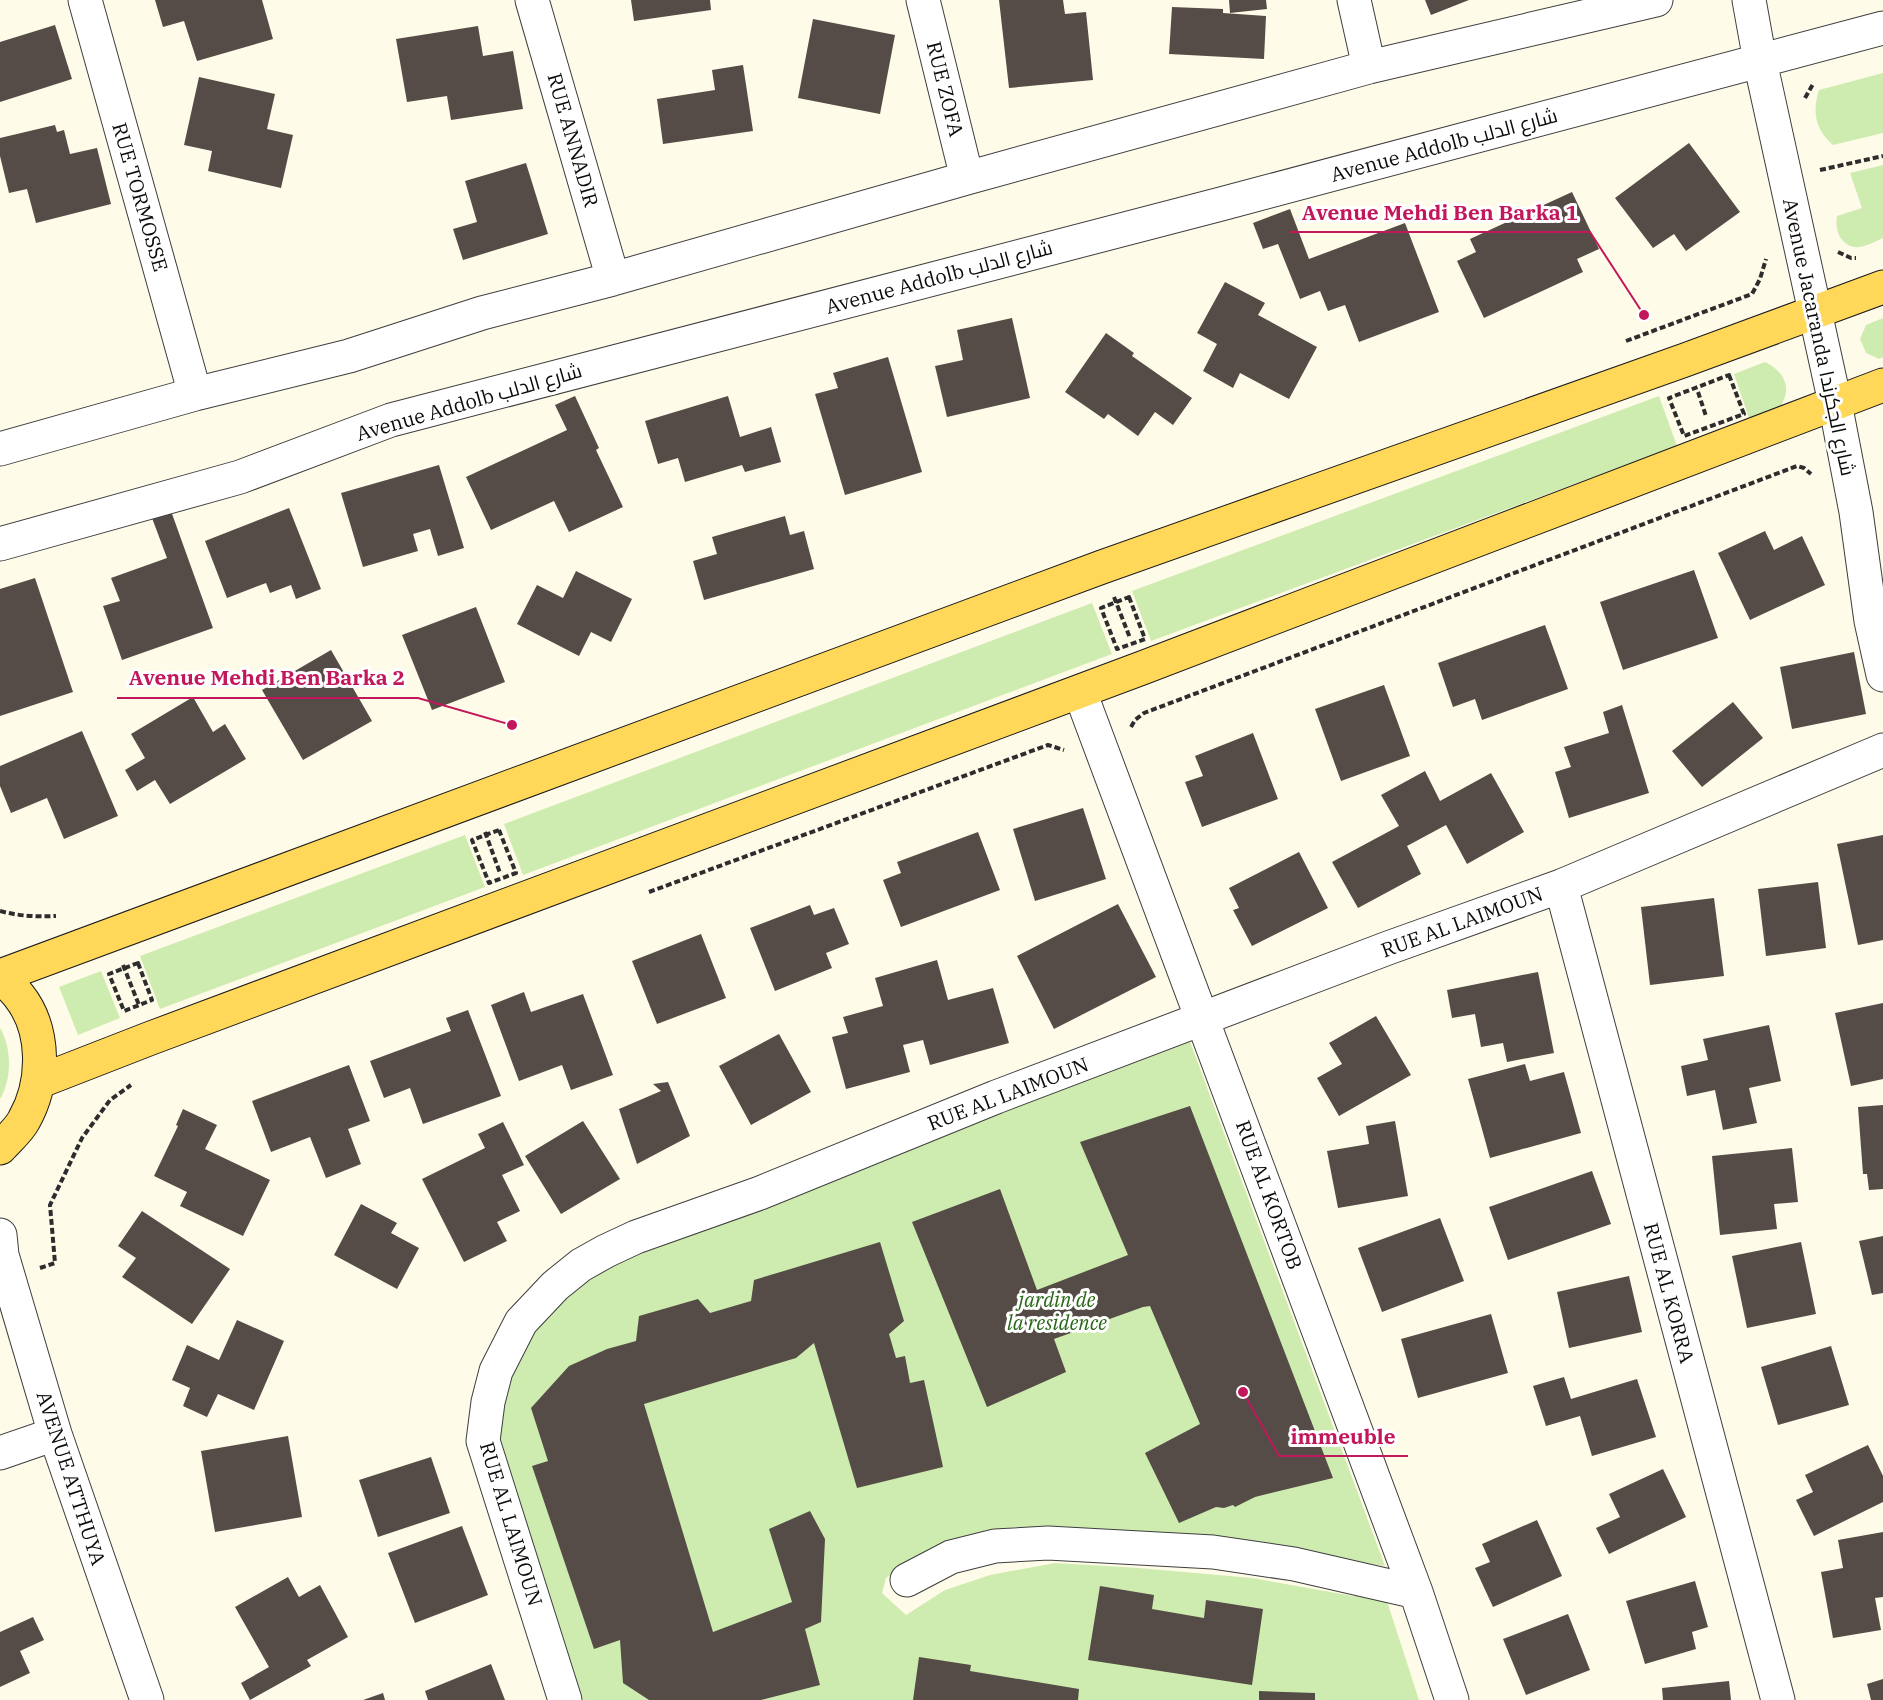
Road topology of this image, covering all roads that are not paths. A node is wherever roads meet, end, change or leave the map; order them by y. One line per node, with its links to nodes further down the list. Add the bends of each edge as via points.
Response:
1 (85, 0): 15 (street, RUE TORMOSSE)
2 (532, 0): 11 (street, RUE ANNADIR)
3 (923, 0): 10 (street, RUE ZOFA)
4 (1354, 0): 9 (street)
5 (1656, 0): 9 (street)
6 (1749, 0): 8 (street, Avenue Jacaranda شارع الجكرندا)
7 (1883, 28): 8 (street, Avenue Addolb شارع الدلب)
8 (1760, 61): 13 (street, Avenue Jacaranda شارع الجكرندا); 18 (street, Avenue Addolb شارع الدلب, via 391,420 240,477)
9 (1369, 67): 10 (street)
10 (968, 178): 11 (street)
11 (613, 279): 15 (street, via 482,313 349,356)
12 (1883, 287): 13 (main road)
13 (1815, 311): 16 (street, Avenue Jacaranda شارع الجكرندا); 23 (main road, via 1102,567)
14 (1883, 385): 16 (main road)
15 (195, 393): 17 (street)
16 (1835, 403): 19 (street, Avenue Jacaranda شارع الجكرندا, via 1856,512 1870,621); 20 (main road)
17 (0, 449)
18 (0, 544)
19 (1883, 675)
20 (1080, 692): 24 (street, RUE AL KORTOB); 25 (main road)
21 (1883, 750): 22 (street, RUE AL LAIMOUN)
22 (1561, 886): 24 (street, RUE AL LAIMOUN); 35 (street, RUE AL KORRA)
23 (0, 976): 25 (main road, via 20,997 34,1024 40,1053)
24 (1204, 1020): 31 (street, RUE AL KORTOB); 33 (street, RUE AL LAIMOUN, via 996,1097 760,1193 636,1237 580,1265 521,1322 496,1371 483,1441)
25 (39, 1083): 26 (main road, via 24,1120)
26 (0, 1148)
27 (3, 1255): 28 (street, AVENUE ATTHUYA)
28 (55, 1434): 29 (street); 32 (street, AVENUE ATTHUYA)
29 (0, 1453)
30 (907, 1580): 31 (street, via 951,1557 994,1546 1047,1543 1213,1552 1294,1564)
31 (1416, 1592): 34 (street, RUE AL KORTOB)
32 (147, 1700)
33 (566, 1700)
34 (1452, 1700)
35 (1778, 1700)

